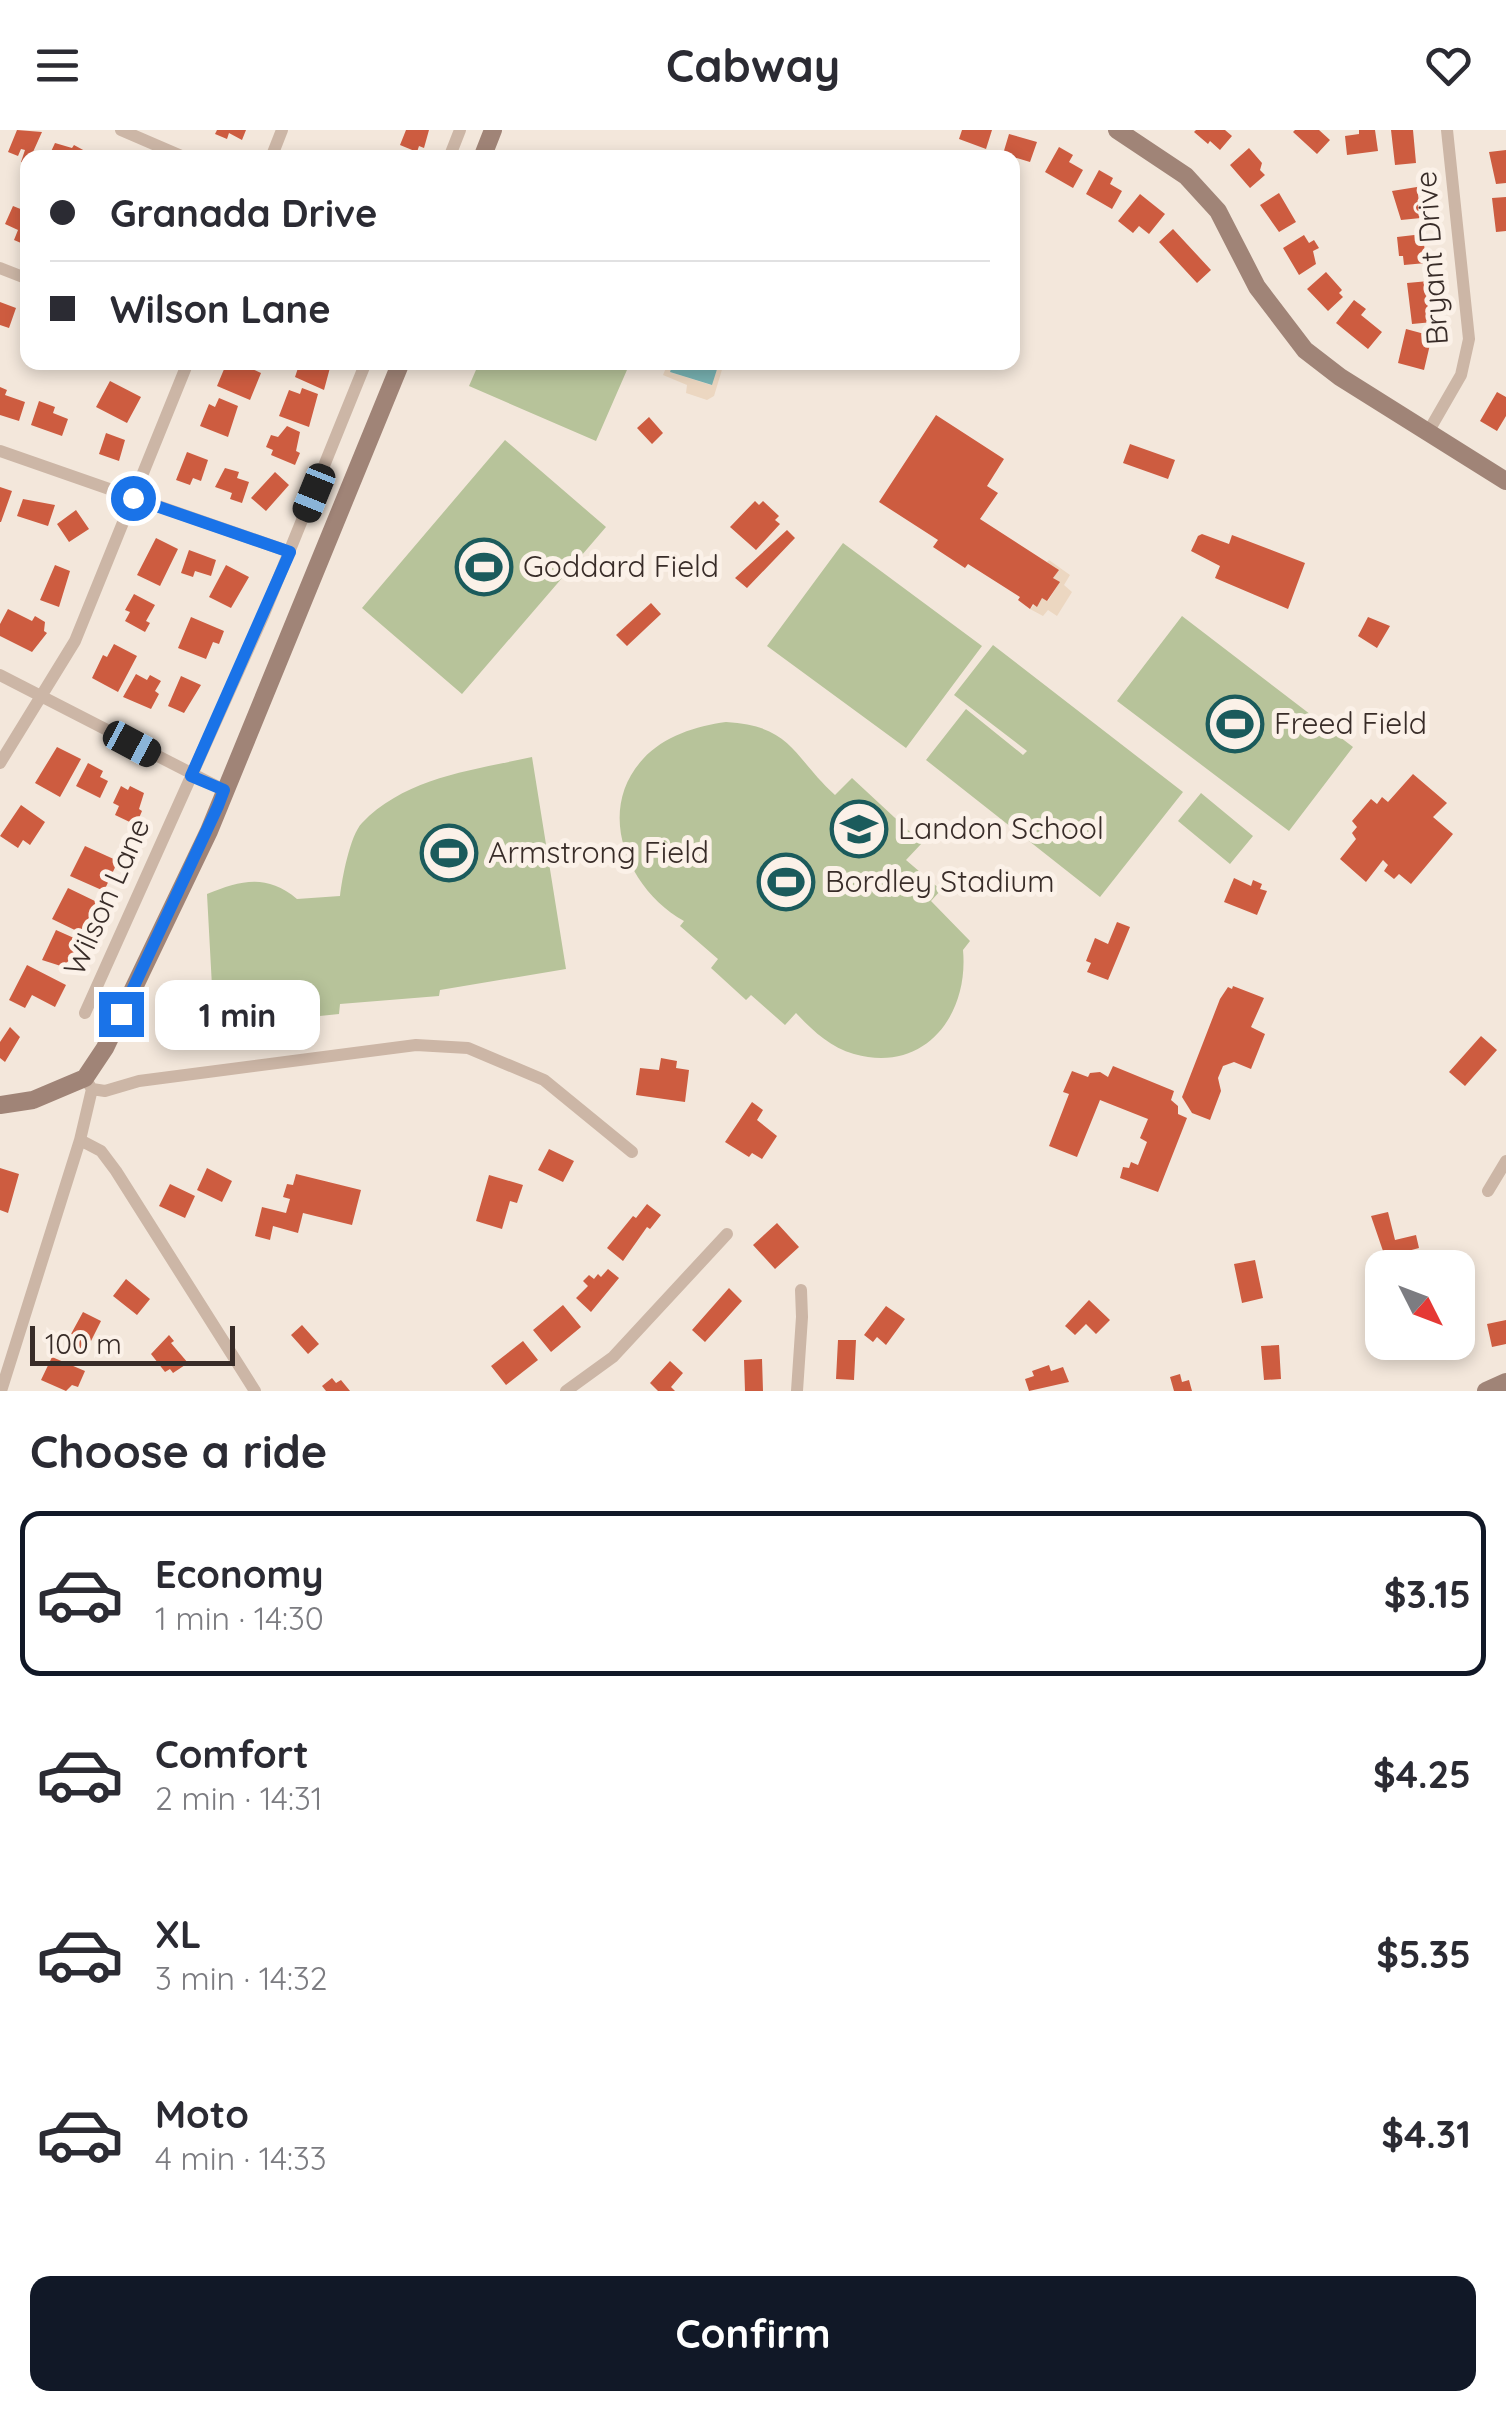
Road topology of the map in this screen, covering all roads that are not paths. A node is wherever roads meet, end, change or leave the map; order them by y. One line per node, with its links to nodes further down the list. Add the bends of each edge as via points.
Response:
1 (121, 130): 4 (street)
2 (1117, 130): 8 (main road, via 1186,176 1218,211 1257,287 1306,350)
3 (1447, 130): 8 (street, Bryant Drive, via 1469,339 1461,375)
4 (167, 150)
5 (185, 370): 11 (street)
6 (363, 370): 12 (street, Wilson Lane)
7 (398, 370): 17 (main road, Wilson Lane)
8 (1428, 434): 10 (main road)
9 (0, 451): 11 (street)
10 (1506, 482)
11 (133, 498): 12 (street); 14 (street, via 74,642)
12 (290, 552): 16 (street, Wilson Lane)
13 (0, 675): 14 (street)
14 (43, 697): 15 (street); 16 (street)
15 (0, 764)
16 (191, 776): 17 (street); 18 (street, Wilson Lane)
17 (224, 790): 19 (main road, Wilson Lane)
18 (85, 1012)
19 (88, 1083): 20 (main road); 21 (street); 22 (street, via 105,1091 416,1045 468,1048 544,1080)
20 (0, 1105)
21 (80, 1140): 28 (street); 29 (street, via 116,1171)
22 (632, 1152)
23 (1506, 1161): 24 (street)
24 (1488, 1191)
25 (726, 1234): 30 (street, via 613,1357)
26 (801, 1290): 31 (street)
27 (1506, 1382): 32 (main road)
28 (0, 1391)
29 (255, 1391)
30 (566, 1391)
31 (797, 1391)
32 (1486, 1391)

